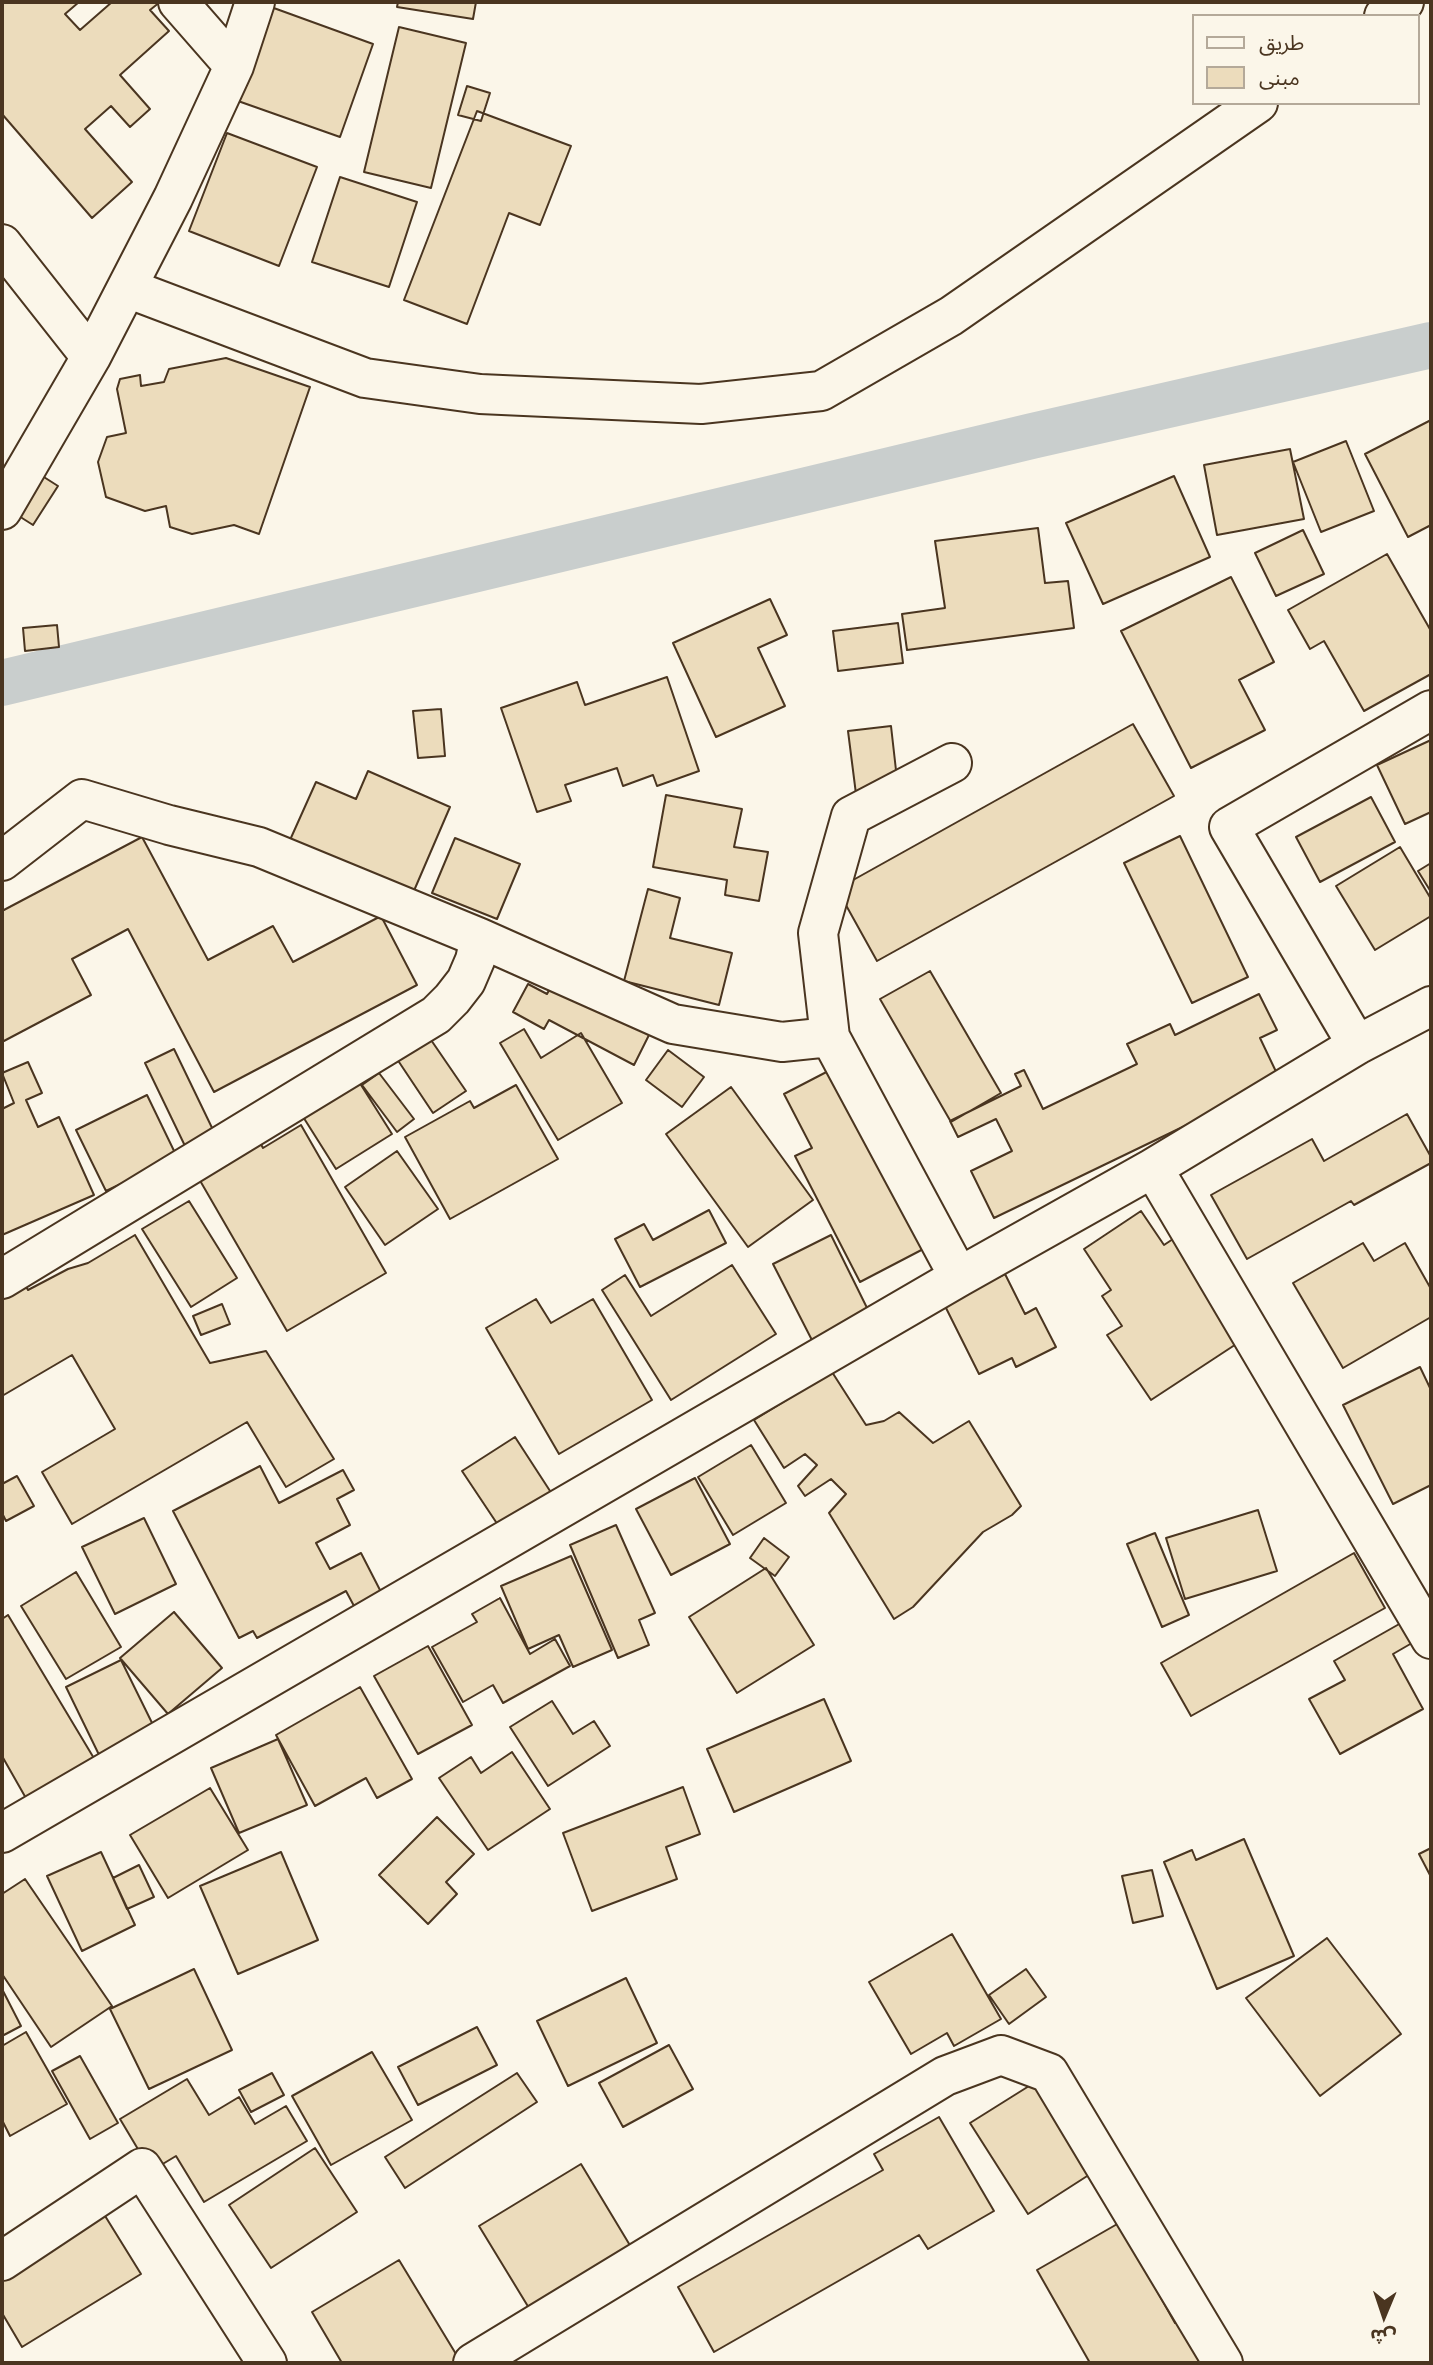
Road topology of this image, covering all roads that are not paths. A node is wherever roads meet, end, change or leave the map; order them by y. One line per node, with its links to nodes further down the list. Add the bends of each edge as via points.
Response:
1 (178, 2): 5 (street)
2 (255, 2): 5 (street)
3 (1404, 2): 4 (street)
4 (1387, 14)
5 (234, 66): 8 (street)
6 (1255, 105): 8 (street, via 951,316 821,391 701,404 480,394 365,379)
7 (2, 244): 9 (street)
8 (127, 288): 9 (street)
9 (91, 357): 10 (street)
10 (2, 510)
11 (1431, 710): 17 (street, via 1229,827)
12 (951, 763): 16 (street, via 851,816 818,933)
13 (2, 861): 14 (street, via 82,799 259,848)
14 (480, 938): 16 (street, via 673,1024 782,1042); 20 (street, via 466,981 436,1015)
15 (1431, 1006): 17 (street)
16 (830, 1037): 19 (street)
17 (1357, 1045): 18 (street)
18 (1153, 1168): 19 (street); 21 (street)
19 (959, 1277): 22 (street)
20 (2, 1279)
21 (1431, 1639)
22 (2, 1833)
23 (2, 2262): 24 (street, via 142,2168)
24 (267, 2363)
25 (473, 2363): 26 (street, via 945,2076 1001,2055 1049,2073)
26 (1223, 2363)

